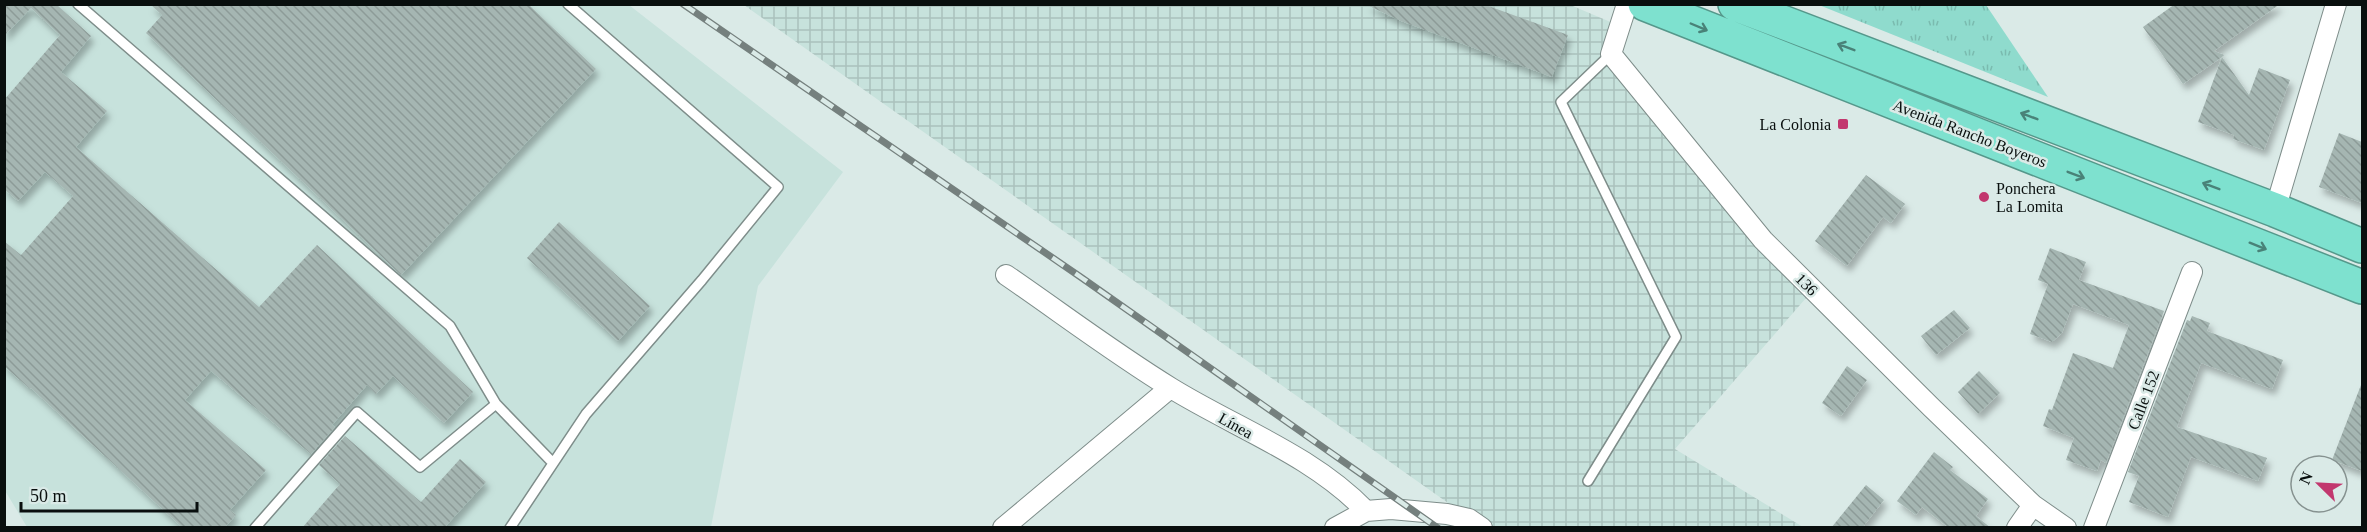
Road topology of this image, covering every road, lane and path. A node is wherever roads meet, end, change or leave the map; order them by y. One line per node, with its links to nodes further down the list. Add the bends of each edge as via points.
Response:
1 (78, 4): 14 (lane, via 450,326)
2 (568, 4): 15 (lane, via 778,186 586,414)
3 (1627, 4): 7 (street)
4 (1645, 4): 12 (highway, Avenida Rancho Boyeros, one-way to 12)
5 (1735, 4): 8 (highway, one-way to 5)
6 (2331, 8): 8 (street)
7 (1611, 54): 16 (lane, via 1561,102 1676,338); 17 (street, 136, via 1763,240)
8 (2275, 210): 9 (highway)
9 (2362, 246)
10 (2192, 272): 26 (street, Calle 152)
11 (1006, 275): 13 (street, Línea)
12 (2362, 287)
13 (1170, 388): 18 (street, Línea, via 1325,475); 21 (street)
14 (496, 404): 15 (lane); 19 (lane, via 420,466 357,412)
15 (553, 463): 20 (lane)
16 (1588, 481)
17 (2033, 505): 24 (street); 25 (street, 136)
18 (1366, 511): 22 (street); 23 (street, via 1447,514 1469,519)
19 (255, 528)
20 (510, 528)
21 (1003, 528)
22 (1335, 528)
23 (1482, 528)
24 (2017, 528)
25 (2066, 528)
26 (2094, 528)

